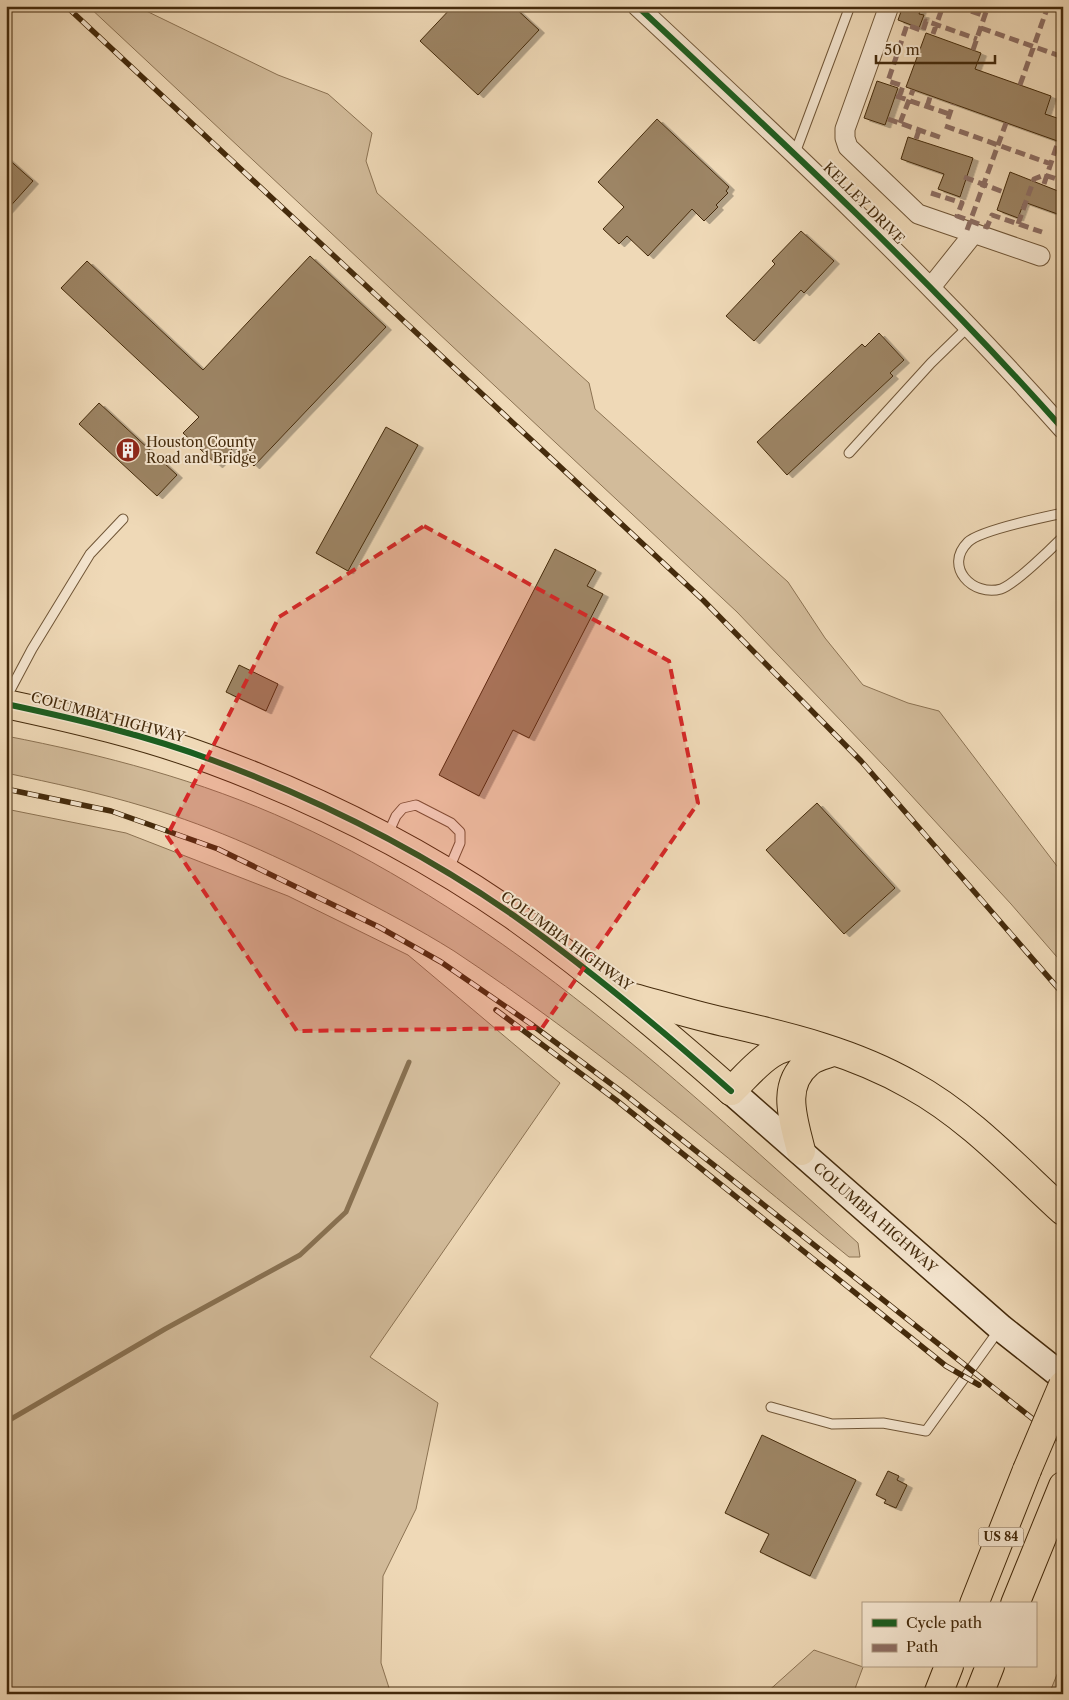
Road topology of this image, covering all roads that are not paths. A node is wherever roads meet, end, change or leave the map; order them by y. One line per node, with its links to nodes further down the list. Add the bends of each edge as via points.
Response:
1 (637, 6): 4 (street, KELLEY DRIVE)
2 (850, 6): 4 (lane)
3 (889, 6): 5 (street, via 845,129 845,138 853,153 918,214)
4 (795, 153): 7 (street, KELLEY DRIVE)
5 (974, 233): 6 (street); 7 (street)
6 (1040, 256)
7 (931, 288): 8 (street, KELLEY DRIVE)
8 (968, 327): 9 (street, KELLEY DRIVE); 10 (lane, via 931,362)
9 (1063, 429)
10 (849, 453)
11 (1063, 513): 13 (lane, via 999,529 969,541 958,555 958,567 964,578 975,586 988,590 1003,589)
12 (123, 519): 14 (lane, via 90,554)
13 (1063, 537)
14 (6, 698)
15 (6, 704): 16 (main road, COLUMBIA HIGHWAY, via 121,731 211,759)
16 (386, 839): 17 (main road, COLUMBIA HIGHWAY); 17 (lane, via 403,808 416,805 451,823 460,832 460,843)
17 (447, 873): 18 (main road, COLUMBIA HIGHWAY, via 511,914)
18 (619, 994): 19 (main road, via 779,1033); 20 (main road, COLUMBIA HIGHWAY)
19 (821, 1048): 20 (main road, via 794,1044 780,1047); 21 (main road, via 799,1071 792,1084 790,1098); 22 (main road, via 886,1071 944,1106)
20 (731, 1090): 21 (main road, COLUMBIA HIGHWAY)
21 (801, 1151): 23 (main road, COLUMBIA HIGHWAY)
22 (1062, 1208)
23 (1001, 1328): 24 (main road, COLUMBIA HIGHWAY); 26 (lane, via 926,1430 883,1423 832,1424)
24 (1063, 1377)
25 (1063, 1385): 28 (main road, US 84, bridge)
26 (771, 1407)
27 (1061, 1490): 29 (main road, US 84)
28 (975, 1602)
29 (1016, 1602)
30 (948, 1668): 32 (main road)
31 (989, 1668): 33 (main road)
32 (938, 1694)
33 (979, 1694)

